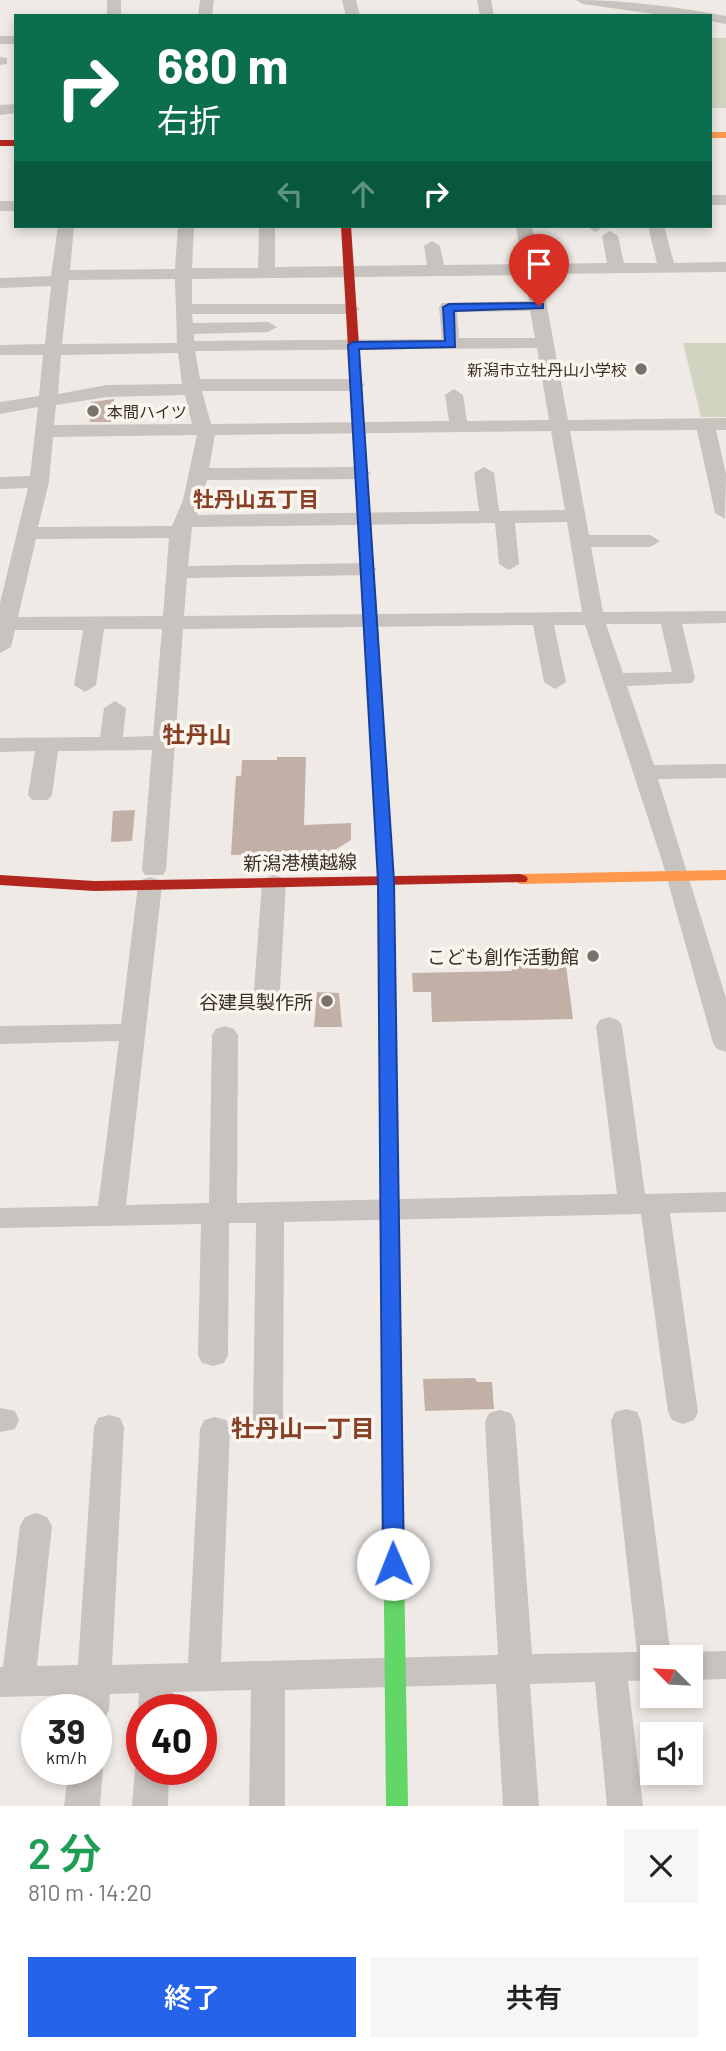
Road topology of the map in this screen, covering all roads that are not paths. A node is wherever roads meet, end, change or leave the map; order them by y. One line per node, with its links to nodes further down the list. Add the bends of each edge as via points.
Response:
1 (583, 0): 2 (street)
2 (625, 3): 3 (street)
3 (692, 14)
4 (66, 228): 20 (street)
5 (186, 228): 19 (street)
6 (267, 228): 18 (street)
7 (346, 228): 17 (street)
8 (524, 228): 15 (street)
9 (657, 228): 14 (street)
10 (600, 230): 13 (street)
11 (432, 246): 16 (street)
12 (726, 267): 14 (street)
13 (616, 268): 14 (street); 15 (street)
14 (667, 268)
15 (531, 269): 16 (street); 22 (street)
16 (436, 270): 17 (street)
17 (349, 271): 18 (street); 24 (street)
18 (265, 272): 19 (street)
19 (182, 274): 20 (street); 23 (street)
20 (59, 278): 21 (street); 31 (street)
21 (0, 283)
22 (539, 306): 27 (street); 28 (street, via 449,307)
23 (182, 309): 24 (street); 26 (street)
24 (351, 309): 29 (street)
25 (268, 327): 26 (street)
26 (185, 341): 29 (street); 31 (street); 33 (street)
27 (546, 343): 28 (street); 39 (street)
28 (451, 344): 29 (street)
29 (353, 345): 32 (street)
30 (0, 349): 31 (street)
31 (51, 349): 35 (street)
32 (356, 385): 33 (street); 41 (street)
33 (191, 387): 35 (street, via 107,391); 42 (street)
34 (454, 395): 40 (street)
35 (47, 401): 36 (street); 43 (street)
36 (0, 408)
37 (705, 424): 38 (street); 39 (street); 49 (street)
38 (726, 424)
39 (562, 426): 40 (street); 50 (street)
40 (459, 427): 41 (street)
41 (358, 429): 42 (street); 44 (street)
42 (205, 430): 43 (street); 46 (street)
43 (45, 431): 47 (street)
44 (361, 473): 46 (street); 52 (street)
45 (484, 473): 51 (street)
46 (199, 474): 53 (street)
47 (39, 482): 48 (street); 54 (street)
48 (0, 483)
49 (725, 513)
50 (578, 516): 51 (street); 55 (street)
51 (497, 518): 52 (street); 57 (street)
52 (364, 519): 53 (street); 58 (street)
53 (183, 527): 54 (street); 59 (street)
54 (27, 533): 65 (street)
55 (582, 541): 56 (street); 62 (street)
56 (650, 541)
57 (509, 564)
58 (367, 569): 59 (street); 64 (street)
59 (177, 572): 67 (street)
60 (726, 617): 61 (street)
61 (670, 618): 62 (street); 69 (street, via 684,678)
62 (594, 619): 63 (street); 69 (street)
63 (543, 621): 64 (street); 70 (street)
64 (370, 622): 67 (street); 85 (street)
65 (3, 624): 66 (street); 68 (street)
66 (94, 625): 67 (street); 71 (street)
67 (172, 625): 74 (street)
68 (0, 647)
69 (615, 680): 78 (street)
70 (555, 682)
71 (85, 685)
72 (115, 708): 73 (street)
73 (111, 743): 74 (street); 75 (street)
74 (163, 743): 87 (street)
75 (48, 744): 76 (street); 79 (street)
76 (0, 745)
77 (726, 771): 78 (street)
78 (645, 772): 84 (street)
79 (40, 795)
80 (726, 863): 84 (street, 新潟港横越線)
81 (0, 864): 82 (street)
82 (74, 868)
83 (114, 869): 87 (street, 新潟港横越線)
84 (676, 870): 85 (street, 新潟港横越線); 86 (street, 新潟港横越線); 95 (street)
85 (385, 875): 87 (street, 新潟港横越線); 89 (street, 新潟港横越線); 98 (street)
86 (726, 875)
87 (152, 877): 88 (street, 新潟港横越線, via 94,886); 89 (street, 新潟港横越線); 92 (street)
88 (0, 880)
89 (274, 883): 90 (street)
90 (267, 990)
91 (610, 1026): 97 (street)
92 (132, 1032): 93 (street); 101 (street)
93 (0, 1035)
94 (225, 1035): 100 (street)
95 (726, 1043)
96 (726, 1202): 97 (street)
97 (643, 1203): 98 (street); 104 (street)
98 (388, 1212): 99 (street); 117 (street)
99 (270, 1213): 100 (street); 105 (street)
100 (219, 1214): 101 (street); 103 (street)
101 (111, 1216): 102 (street)
102 (0, 1218)
103 (213, 1355)
104 (683, 1412)
105 (268, 1421)
106 (626, 1421): 111 (street)
107 (500, 1422): 116 (street)
108 (109, 1427): 122 (street)
109 (215, 1429): 119 (street)
110 (36, 1526): 120 (street)
111 (653, 1645)
112 (726, 1665): 113 (street)
113 (704, 1666)
114 (610, 1667): 115 (street); 116 (street); 131 (street)
115 (640, 1667)
116 (514, 1670): 117 (street); 130 (street)
117 (395, 1672): 118 (street); 129 (street)
118 (268, 1675): 119 (street); 128 (street)
119 (204, 1677): 123 (street)
120 (9, 1682): 121 (street)
121 (87, 1694)
122 (93, 1694)
123 (156, 1694)
124 (84, 1785): 126 (street)
125 (151, 1785): 127 (street)
126 (82, 1806)
127 (149, 1806)
128 (267, 1806)
129 (397, 1806)
130 (521, 1806)
131 (625, 1806)

